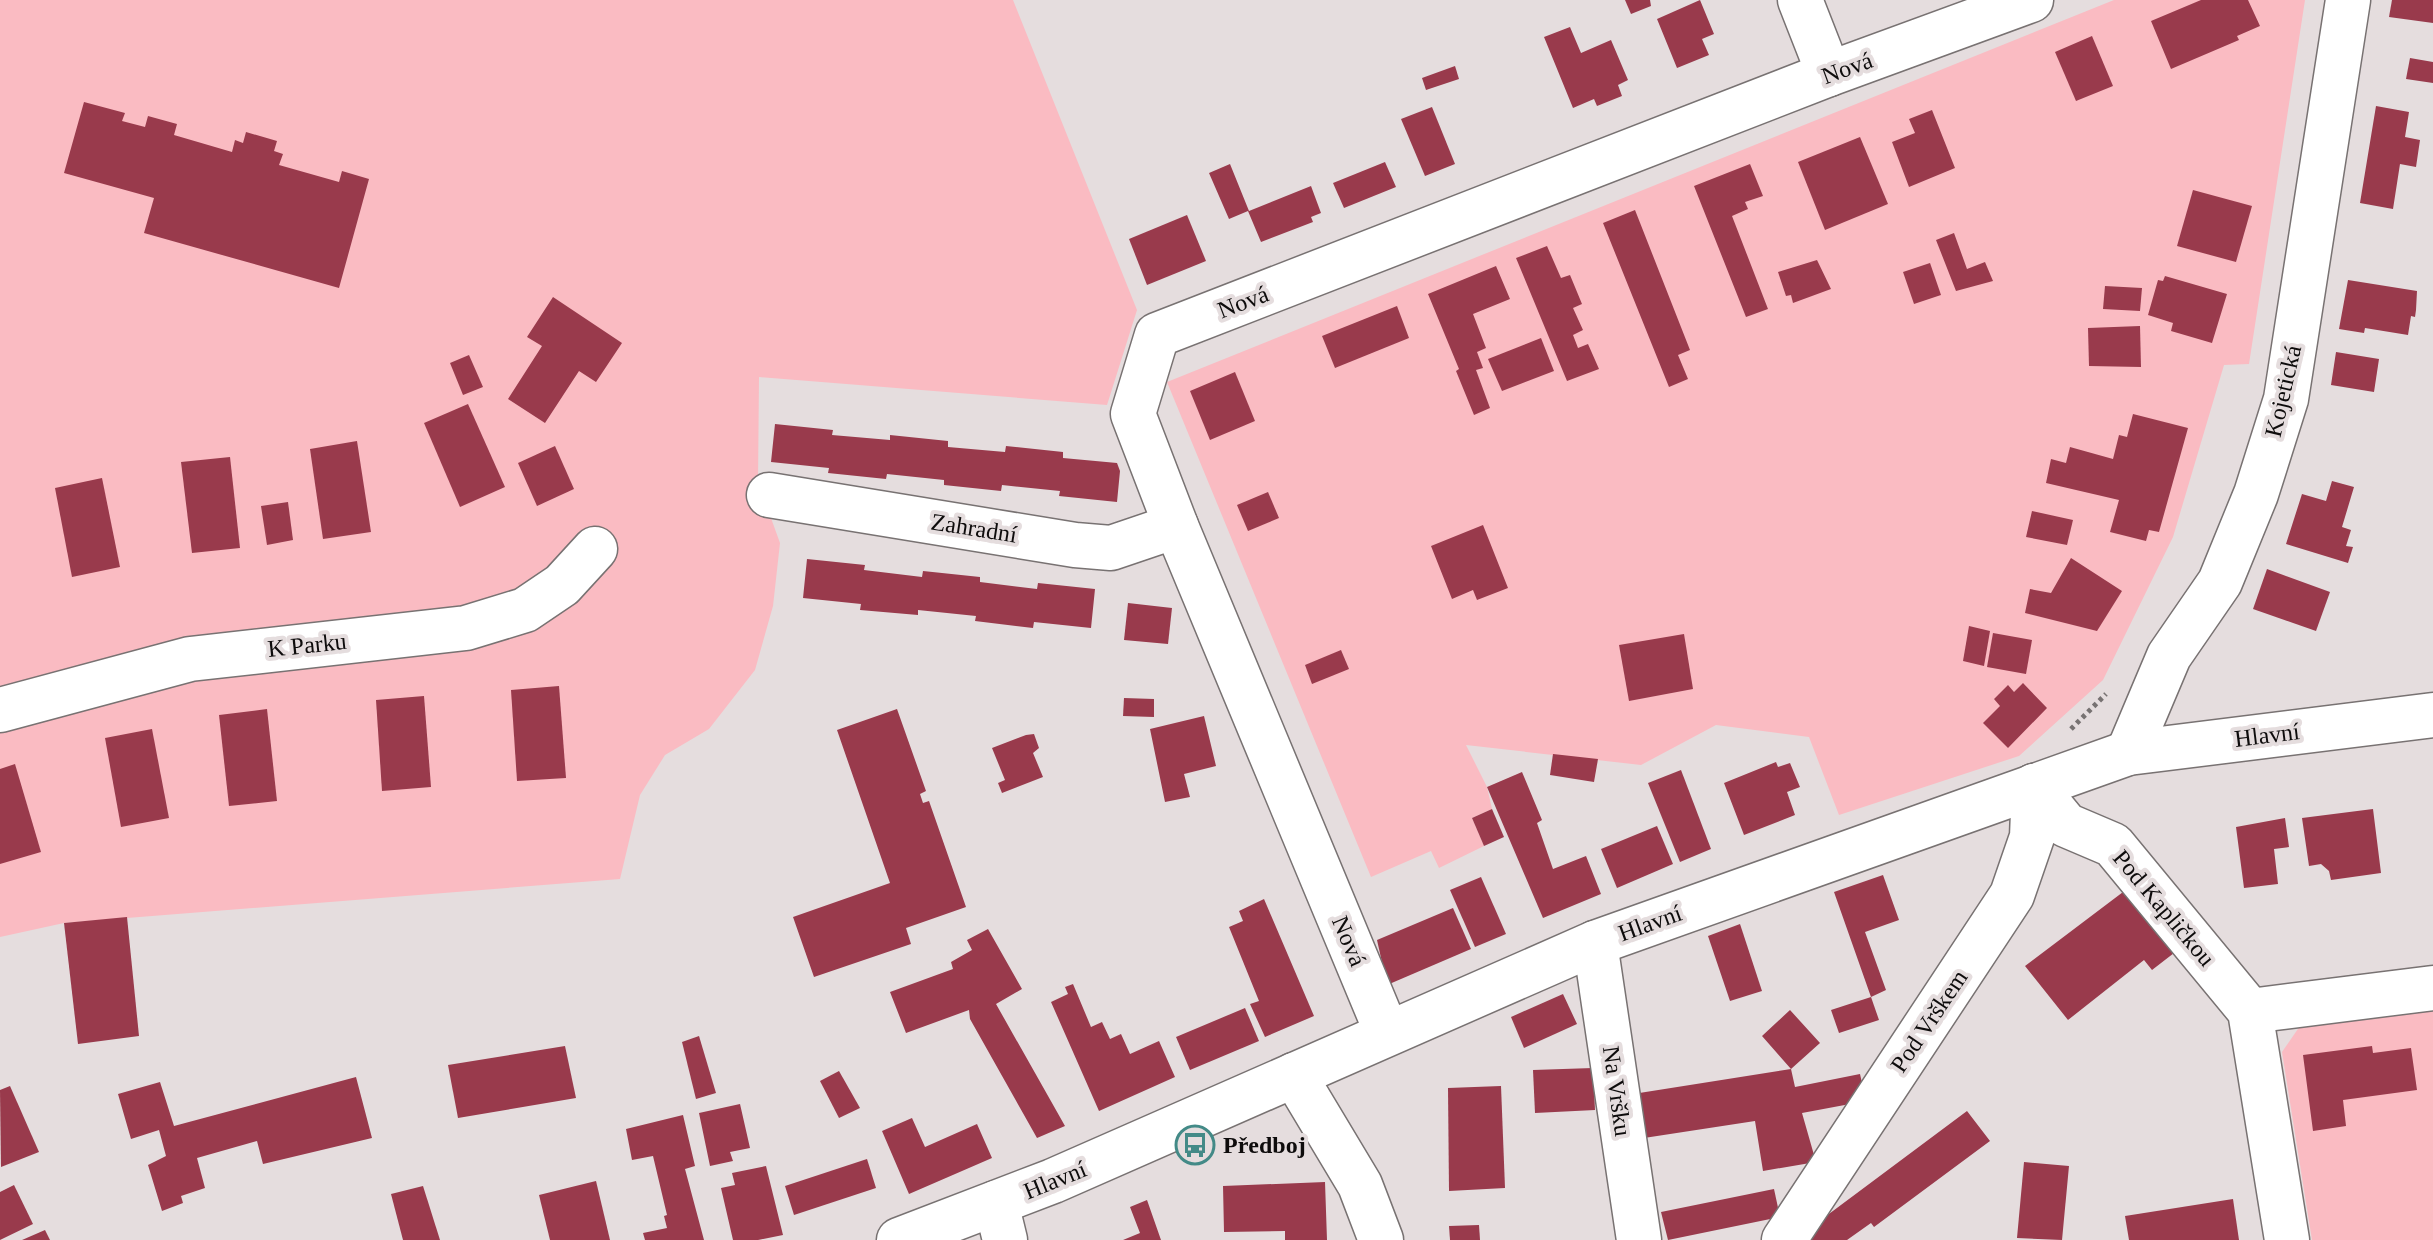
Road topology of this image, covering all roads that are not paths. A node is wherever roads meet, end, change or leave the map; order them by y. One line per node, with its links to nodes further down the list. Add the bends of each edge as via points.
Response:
1 (1800, 0): 4 (street)
2 (2031, 0): 4 (street, Nová)
3 (2348, 0): 10 (street, Kojetická, via 2286,399 2256,494 2220,582 2169,656)
4 (1829, 74): 6 (street, Nová, via 1157,335 1133,414)
5 (769, 495): 6 (street, Zahradní, via 1111,548)
6 (1176, 526): 15 (street, Nová)
7 (595, 549): 8 (street, K Parku, via 562,585 525,610 466,628 190,659)
8 (0, 710)
9 (2433, 715): 10 (street, Hlavní)
10 (2128, 753): 11 (street, Hlavní)
11 (2034, 786): 12 (street, Hlavní); 14 (street, Pod Kapličkou, via 2066,825 2113,845); 21 (street, Pod Vrškem, via 2032,837 2012,895)
12 (1595, 943): 15 (street, Hlavní); 20 (street, Na Vršku)
13 (2433, 988): 14 (street)
14 (2250, 1011): 22 (street)
15 (1387, 1033): 16 (street, Hlavní)
16 (1294, 1075): 17 (street, Hlavní, via 1169,1131); 19 (street, via 1360,1185)
17 (1000, 1222): 18 (street, Hlavní)
18 (899, 1240)
19 (1381, 1240)
20 (1639, 1240)
21 (1784, 1240)
22 (2287, 1240)

